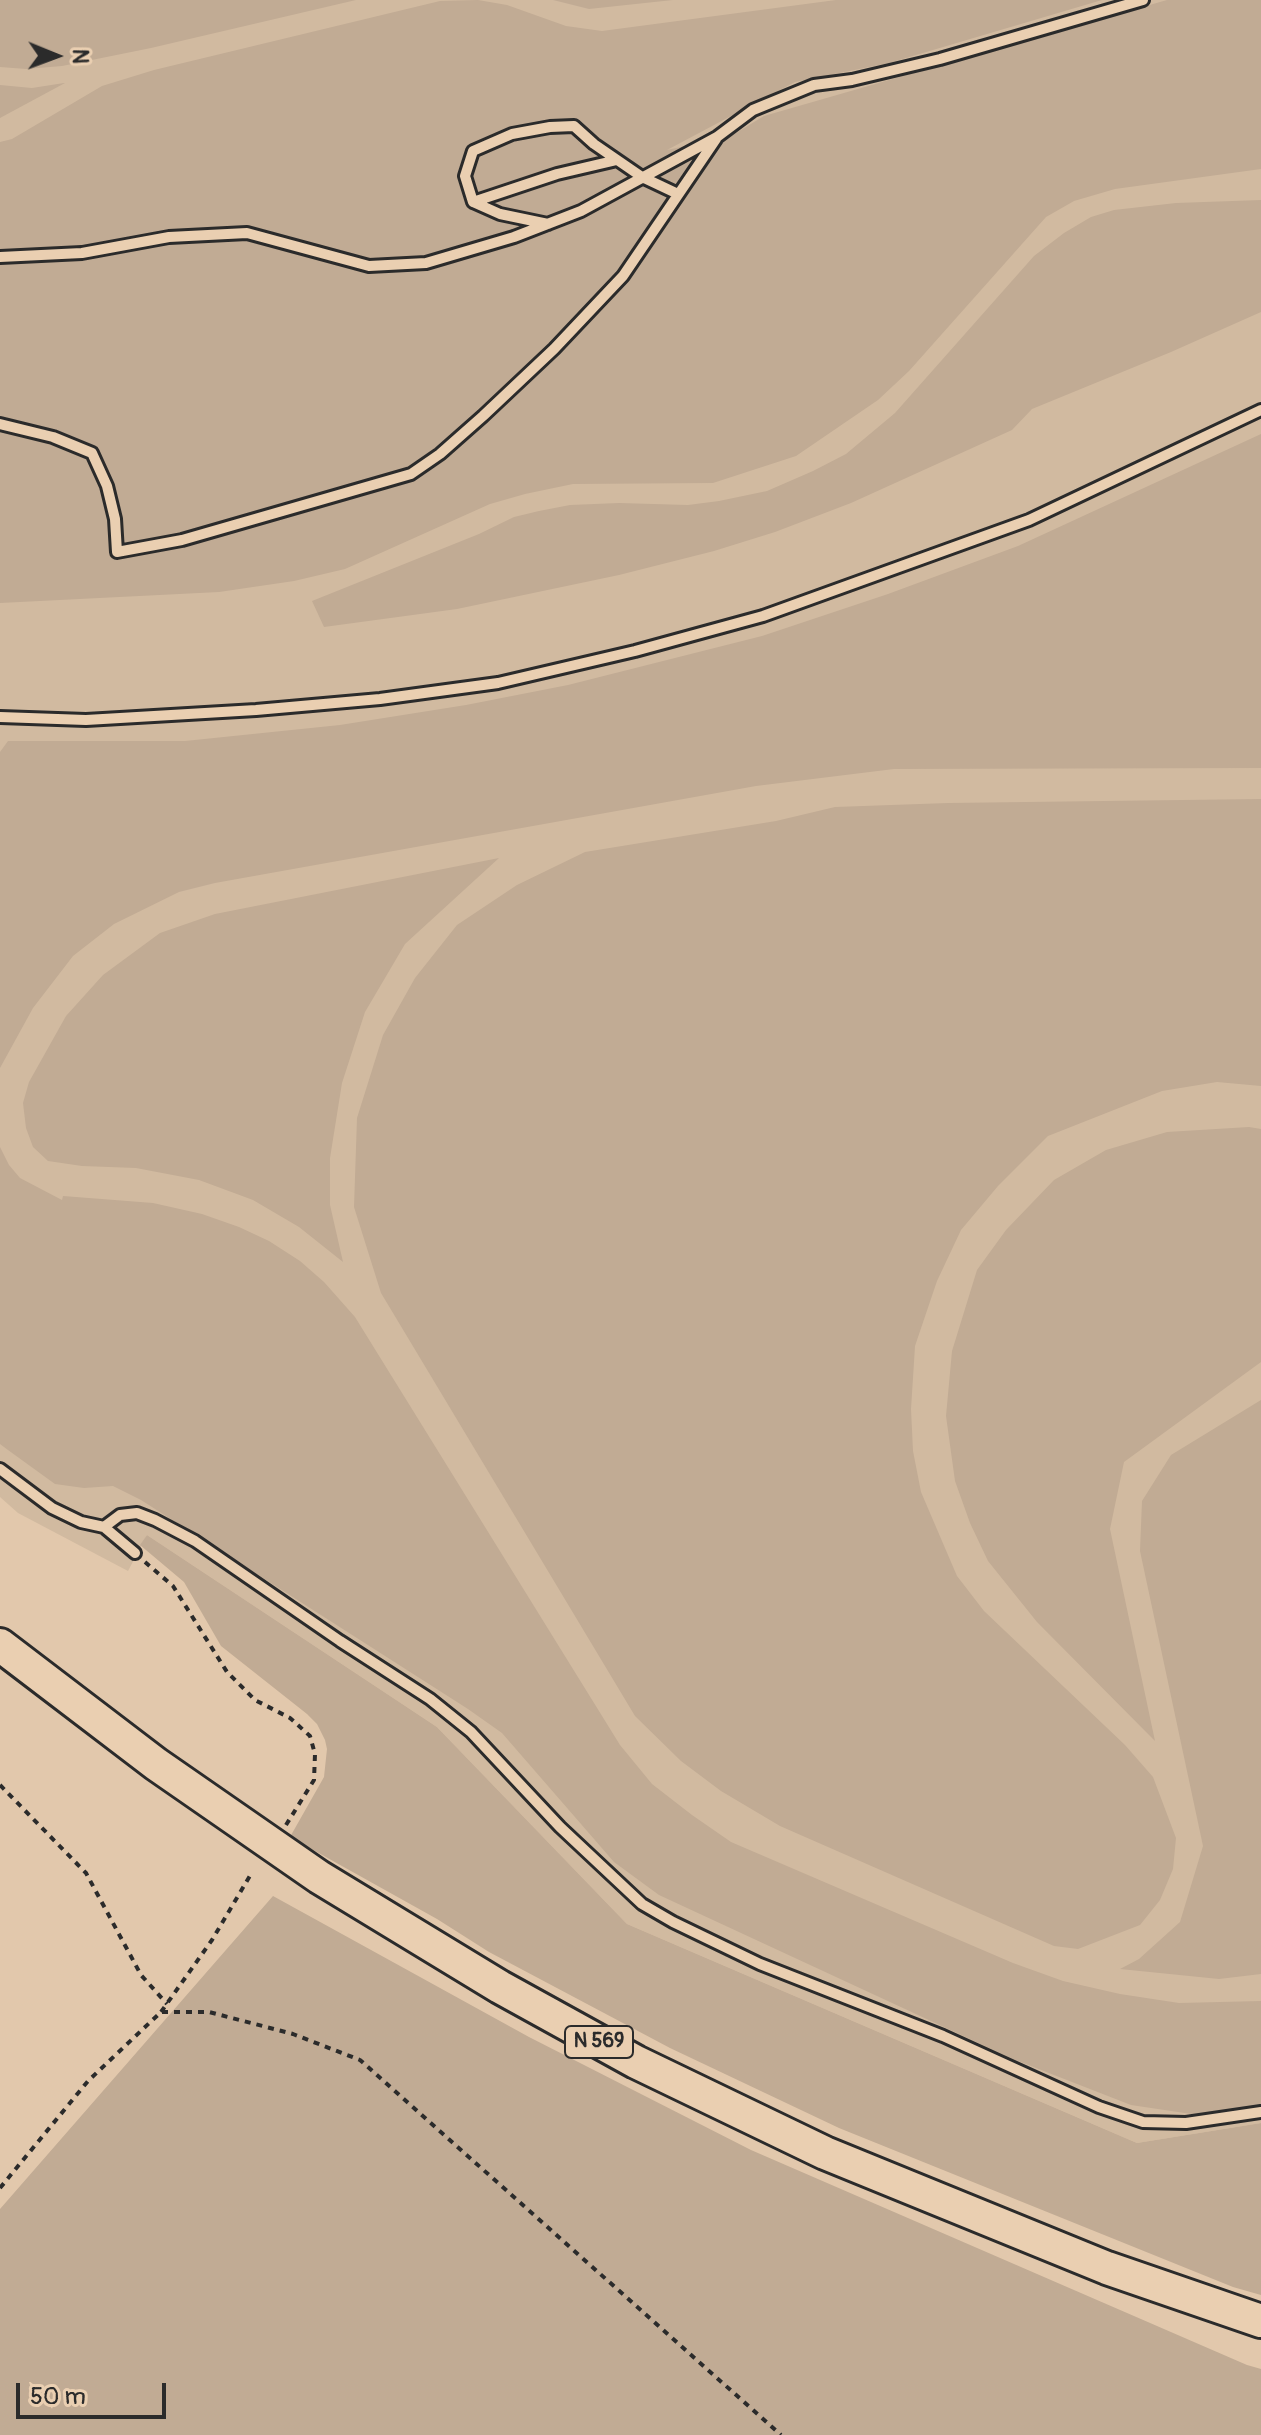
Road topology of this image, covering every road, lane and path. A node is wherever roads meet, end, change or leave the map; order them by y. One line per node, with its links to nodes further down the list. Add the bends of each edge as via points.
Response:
1 (1143, 0): 2 (lane, via 940,59 814,85 753,110)
2 (717, 137): 4 (lane); 5 (lane)
3 (617, 160): 4 (lane); 6 (lane); 6 (lane, via 574,126 512,134 473,151 465,176)
4 (642, 177): 5 (lane); 7 (lane)
5 (678, 194): 10 (lane, via 623,276 554,349 440,454 411,474 182,540 117,552 107,486 92,453)
6 (473, 202): 7 (lane, via 500,214)
7 (549, 224): 8 (lane, via 426,263 369,266 247,233)
8 (0, 257)
9 (1261, 410): 11 (lane, via 1029,520 763,616 635,651 498,683 380,699 86,720)
10 (0, 424)
11 (0, 717)
12 (0, 1469): 13 (lane, via 52,1508)
13 (104, 1527): 14 (lane); 21 (lane, via 120,1515 137,1513 195,1541 430,1699 471,1732 642,1904 673,1922 760,1964 1143,2122 1186,2123)
14 (135, 1553): 17 (path, via 173,1586 227,1672 255,1700 290,1718 310,1736 314,1780)
15 (0, 1645): 23 (main road, N 569, via 156,1764 319,1877 636,2062 853,2165 1107,2268)
16 (0, 1785): 19 (path, via 86,1873 141,1975)
17 (286, 1825)
18 (251, 1874): 19 (path)
19 (167, 2004): 20 (path)
20 (161, 2012): 22 (path, via 88,2081); 24 (path, via 209,2012 293,2034 360,2060)
21 (1261, 2112)
22 (0, 2188)
23 (1261, 2321)
24 (781, 2435)

